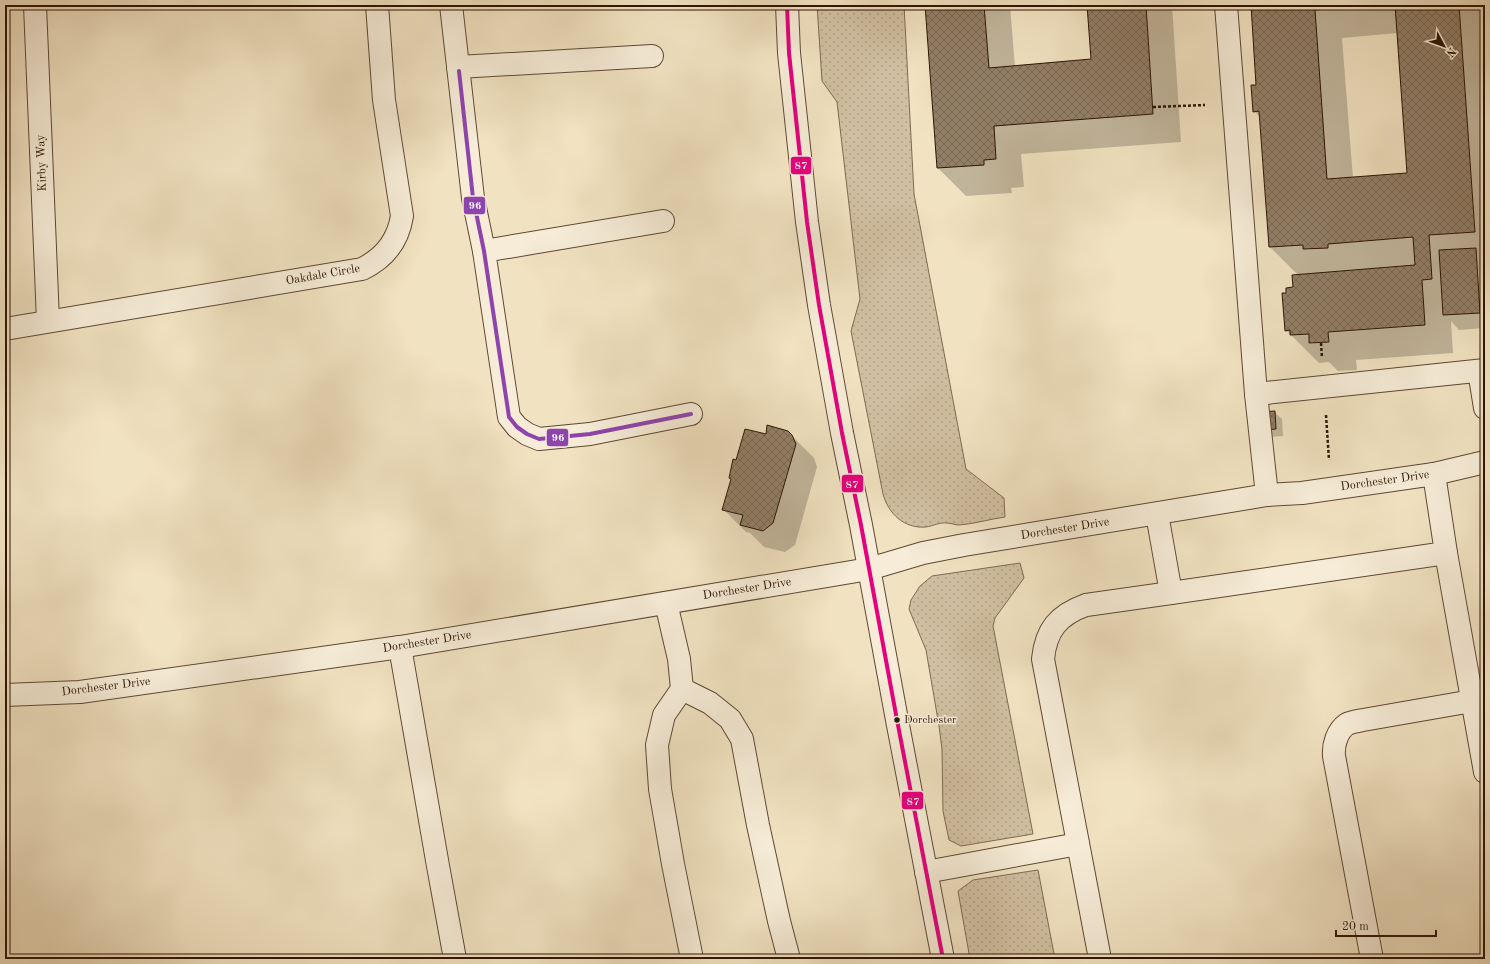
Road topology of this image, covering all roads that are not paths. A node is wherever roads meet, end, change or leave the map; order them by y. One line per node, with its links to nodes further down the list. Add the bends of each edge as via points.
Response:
1 (35, 5): 10 (street, Kirby Way)
2 (377, 5): 10 (street, Oakdale Circle, via 384,100 402,216 398,234 379,258 362,269)
3 (451, 5): 7 (street)
4 (787, 5): 21 (street, via 790,68 807,222 842,433)
5 (1226, 5): 13 (street)
6 (652, 56): 7 (street)
7 (458, 67): 9 (street, via 474,198)
8 (663, 221): 9 (street)
9 (484, 251): 15 (street, via 509,417 517,427 539,439 590,434)
10 (48, 321): 11 (street, Oakdale Circle)
11 (5, 329)
12 (1482, 371): 13 (street); 14 (street)
13 (1256, 394): 18 (street)
14 (1485, 408)
15 (691, 414)
16 (1485, 462): 17 (street, Dorchester Drive)
17 (1434, 474): 18 (street, Dorchester Drive, via 1302,493); 20 (street)
18 (1267, 495): 19 (street, Dorchester Drive)
19 (1157, 514): 21 (street, Dorchester Drive, via 964,545 923,553); 22 (street)
20 (1446, 553): 22 (street); 27 (street)
21 (869, 569): 23 (street, Dorchester Drive); 30 (street)
22 (1171, 593): 29 (street, via 1074,609 1058,622 1048,636 1043,660)
23 (666, 602): 24 (street, Dorchester Drive); 25 (street, via 679,659)
24 (400, 647): 26 (street, Dorchester Drive, via 80,692); 31 (street)
25 (682, 689): 32 (street, via 664,715 657,744 660,789 672,864); 33 (street, via 710,703 730,719 742,739 758,826)
26 (5, 695)
27 (1472, 701): 28 (street); 36 (street, via 1348,724 1340,732 1334,746 1335,764)
28 (1485, 772)
29 (1078, 844): 30 (street); 35 (street)
30 (926, 872): 34 (street)
31 (455, 959)
32 (692, 959)
33 (789, 959)
34 (943, 959)
35 (1100, 959)
36 (1372, 959)

